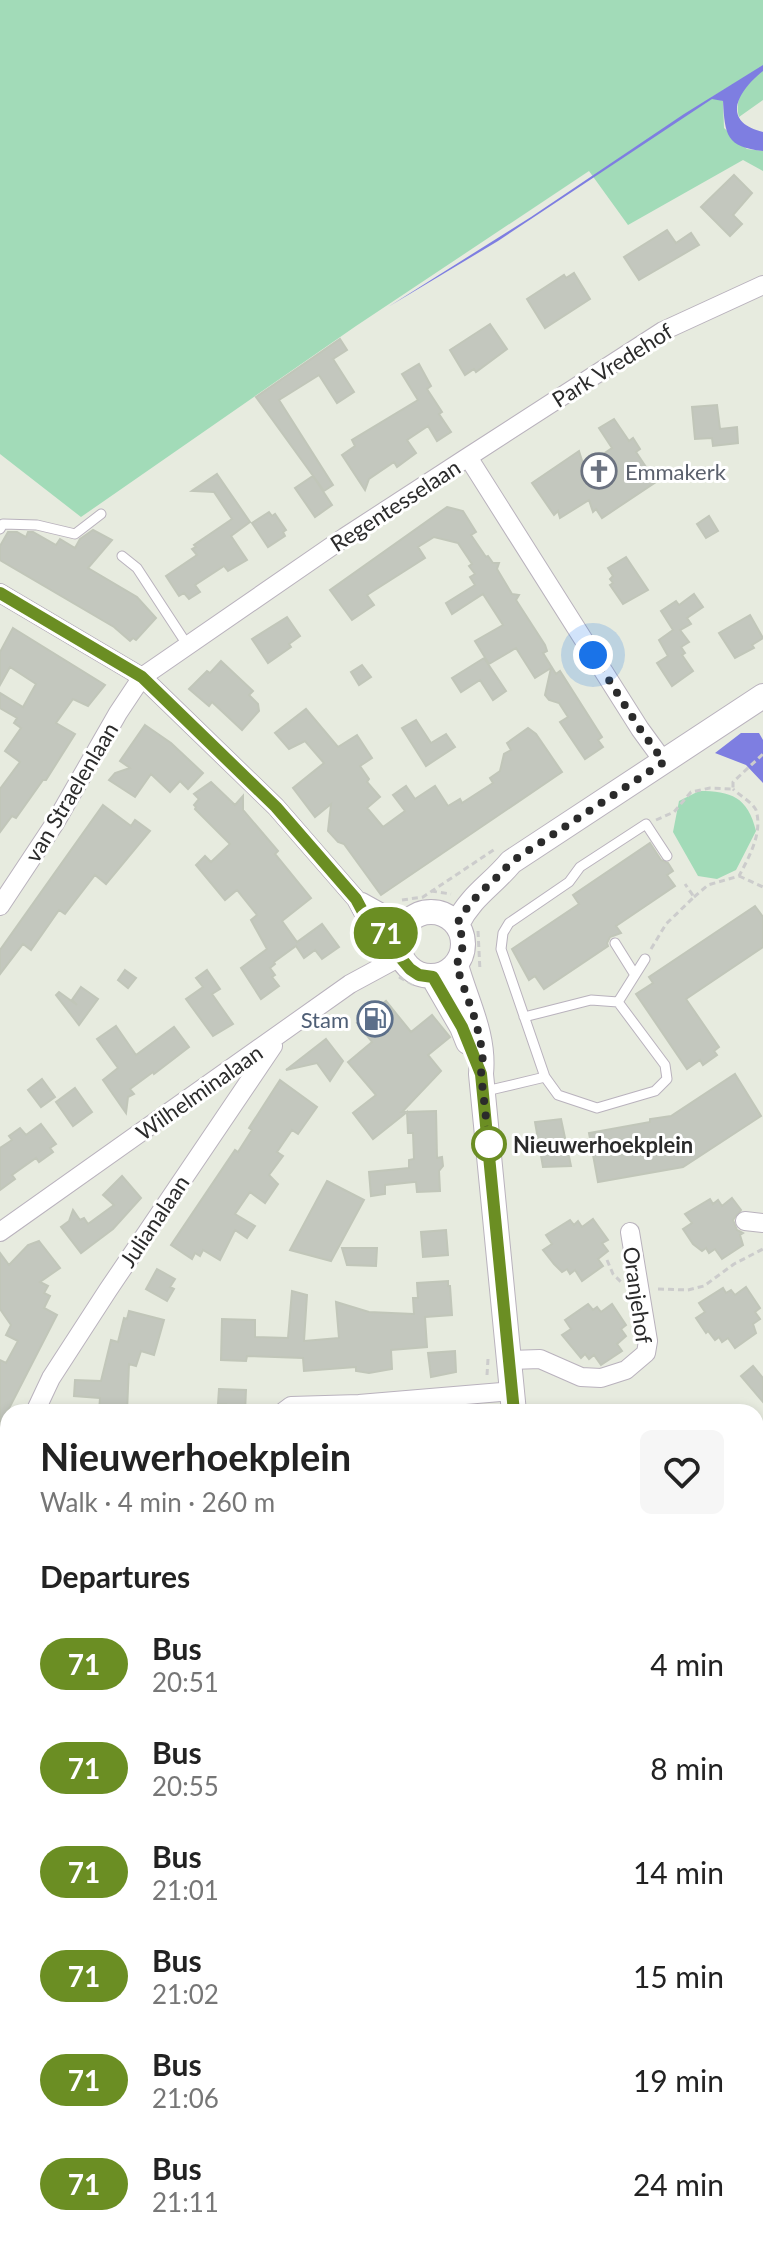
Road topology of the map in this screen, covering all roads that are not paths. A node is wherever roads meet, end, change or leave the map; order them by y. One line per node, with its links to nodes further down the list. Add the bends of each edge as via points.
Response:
1 (763, 285): 2 (street, Park Vredehof, via 663,331)
2 (468, 457): 7 (street, Regentesselaan); 10 (street, Regentesselaan)
3 (101, 514): 4 (lane, via 75,534 37,525 3,524)
4 (0, 529)
5 (122, 556): 7 (lane, via 137,568)
6 (0, 593): 8 (street)
7 (188, 646): 8 (street, Regentesselaan)
8 (142, 677): 12 (street, van Straelenlaan, via 55,823); 15 (street, via 276,807 364,914)
9 (763, 696): 10 (main road)
10 (664, 762): 14 (main road, via 511,862 468,904)
11 (667, 856): 22 (lane, via 646,824 509,923 501,949)
12 (5, 886): 13 (street, van Straelenlaan)
13 (0, 906)
14 (451, 912): 15 (main road, via 421,913); 18 (main road, via 463,940)
15 (397, 937): 20 (main road, via 414,972); 23 (street, Wilhelminalaan, via 350,984)
16 (615, 943): 19 (lane)
17 (645, 959): 19 (lane)
18 (456, 965): 20 (main road); 25 (main road, via 476,1022)
19 (635, 975): 21 (lane)
20 (425, 982): 25 (main road, via 462,1027)
21 (618, 1002): 22 (lane, via 591,1000); 24 (lane, via 665,1065 667,1079 655,1091 597,1108 558,1095)
22 (524, 1017): 24 (lane)
23 (281, 1034): 26 (street, Wilhelminalaan); 30 (street, Julianalaan, via 108,1290)
24 (545, 1077): 25 (lane)
25 (482, 1083): 28 (main road)
26 (0, 1232)
27 (630, 1232): 28 (street, Oranjehof, via 646,1353 626,1370 601,1378 581,1377 550,1362)
28 (510, 1360): 29 (main road)
29 (514, 1402): 31 (street)
30 (39, 1404)
31 (359, 1404)

